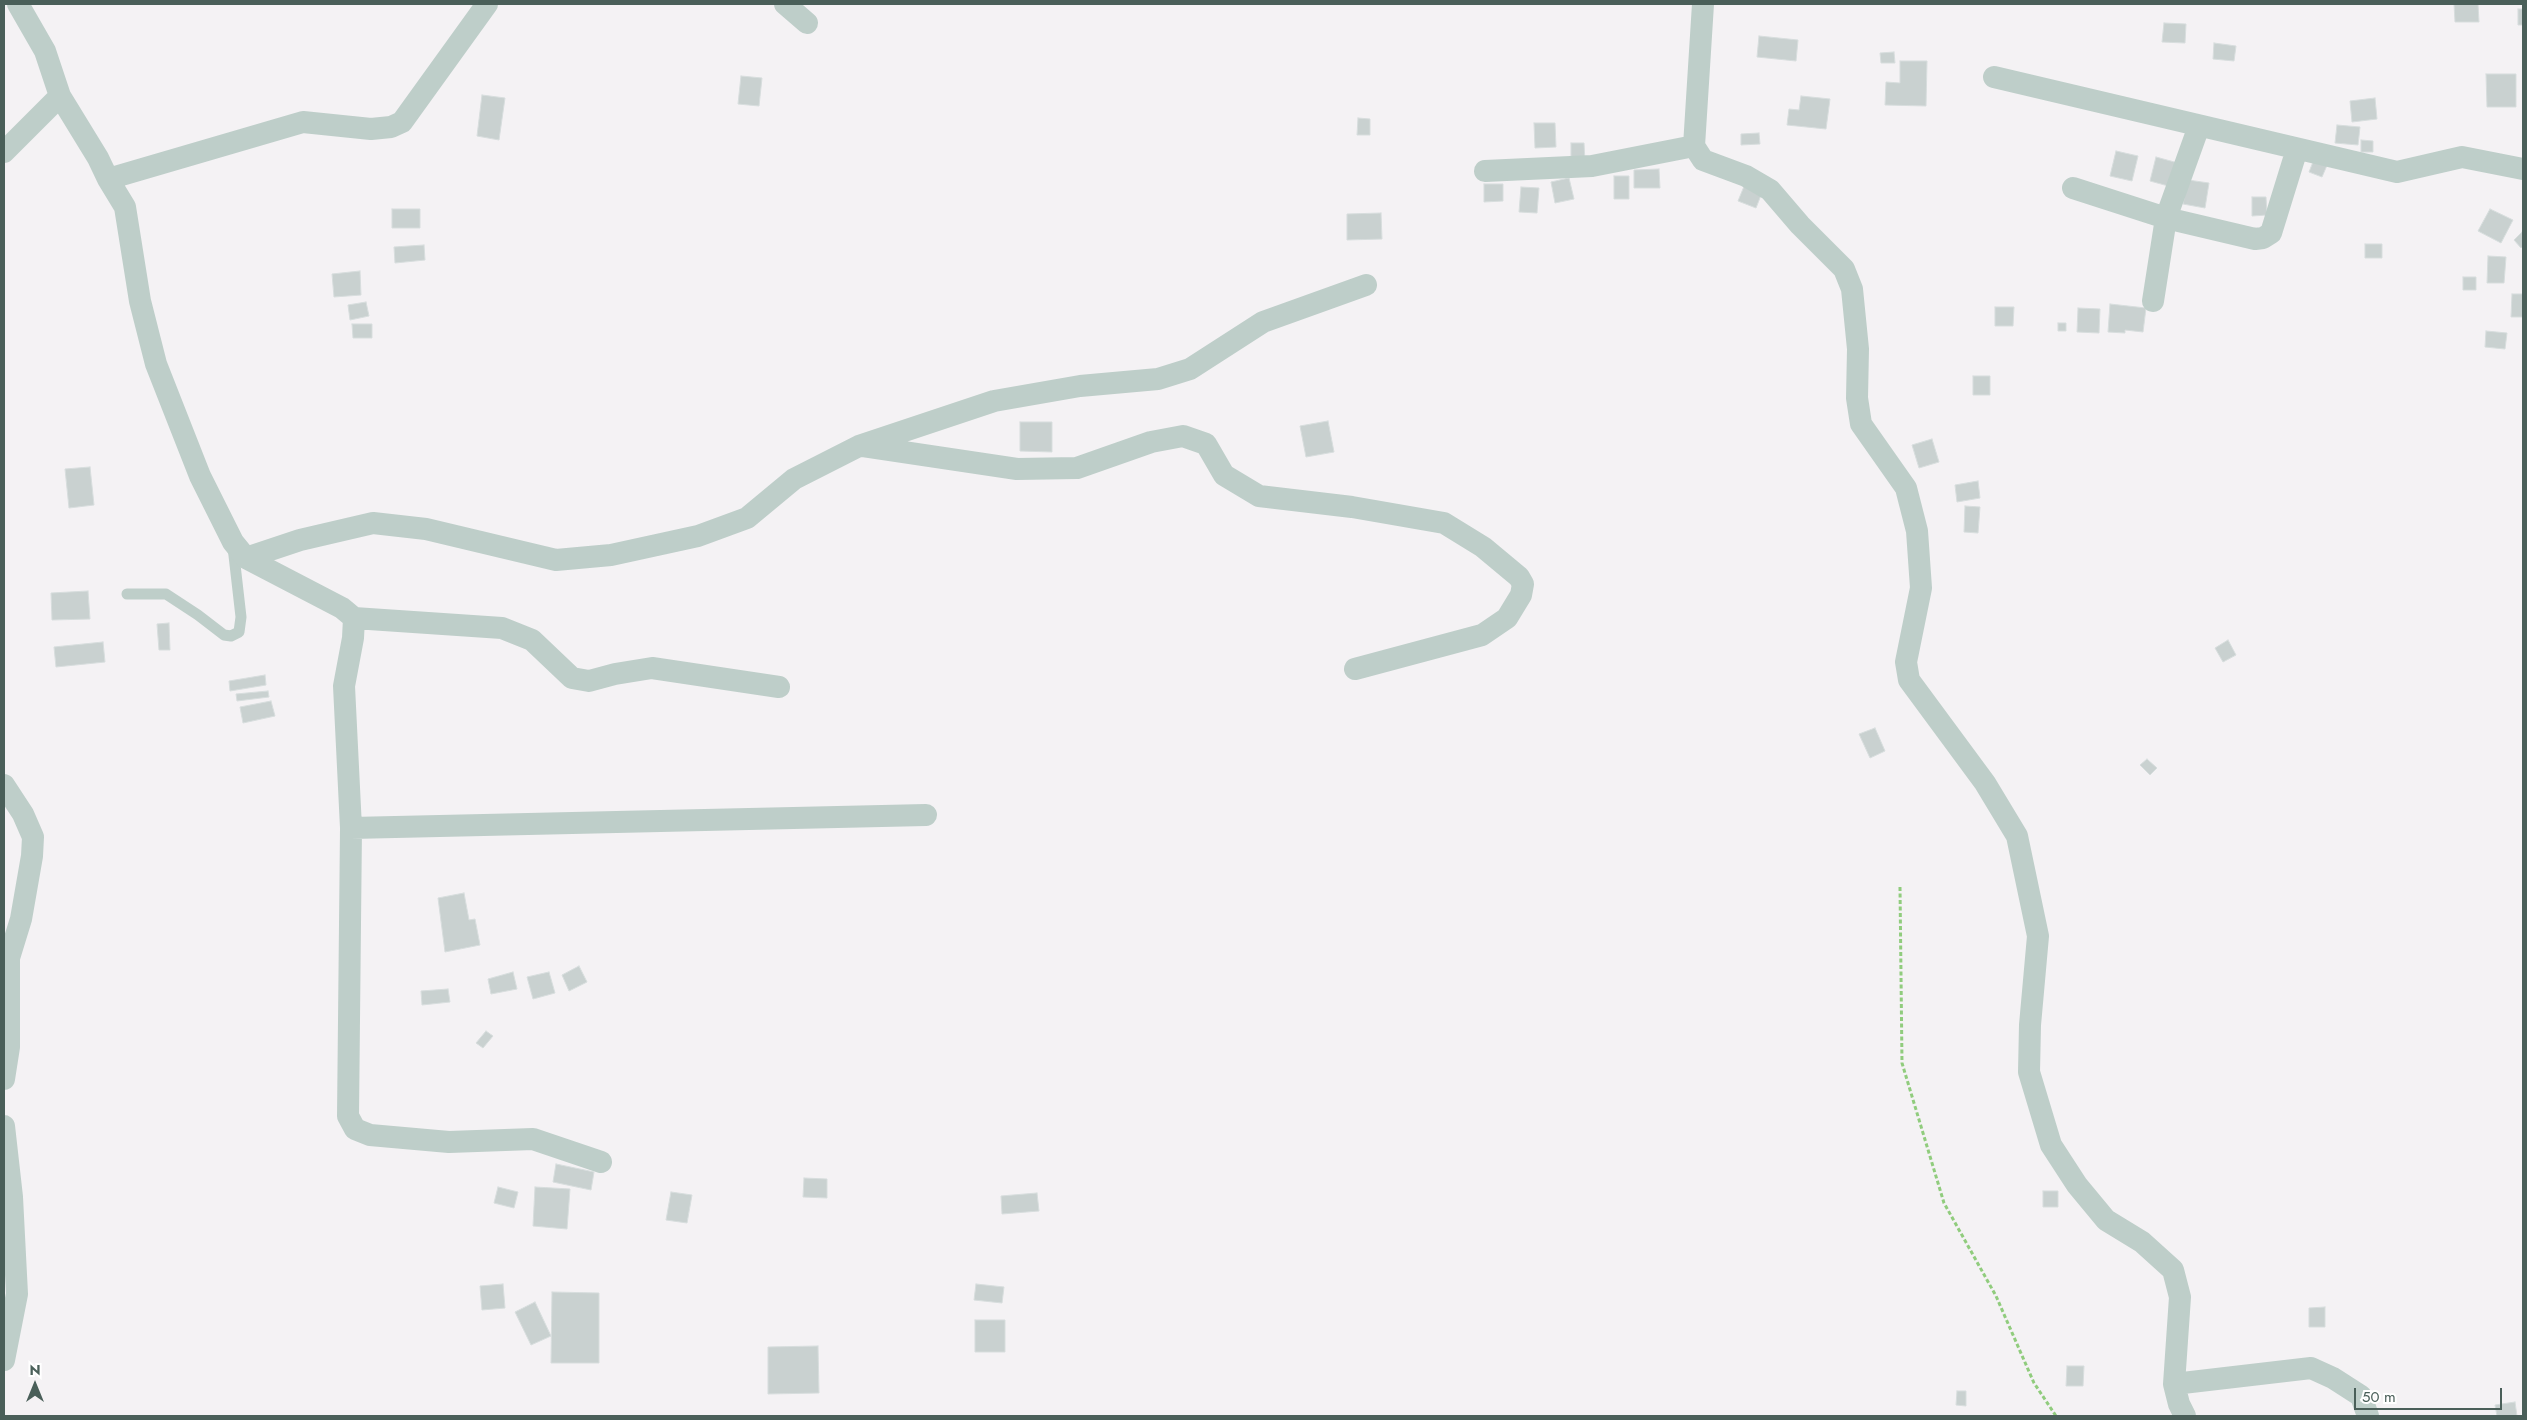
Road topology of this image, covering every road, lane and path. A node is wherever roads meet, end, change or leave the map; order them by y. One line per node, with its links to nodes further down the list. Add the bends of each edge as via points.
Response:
1 (18, 4): 7 (street, via 45,51)
2 (487, 4): 14 (street, via 402,122 371,129 303,122)
3 (785, 4): 5 (street)
4 (1703, 4): 9 (street)
5 (808, 23)
6 (1994, 77): 8 (street)
7 (60, 96): 11 (street); 14 (street)
8 (2199, 126): 10 (street); 16 (street)
9 (1694, 146): 13 (street, via 1592,166); 34 (street, via 1703,160 1746,176 1770,190 1844,269 1852,289 1861,424 1906,488 1917,531 1921,588 1906,662 1909,680 1985,783 2017,836 2038,936 2028,1072 2051,1145 2077,1185 2106,1220 2142,1242 2173,1270 2180,1297)
10 (2297, 149): 12 (street, via 2397,172 2462,157); 16 (street, via 2271,233 2263,238 2255,239)
11 (4, 152)
12 (2523, 169)
13 (1485, 171)
14 (108, 179): 20 (street, via 125,207 140,301 156,364 200,476)
15 (2073, 188): 16 (street)
16 (2166, 218): 18 (street)
17 (1366, 285): 19 (street, via 1263,322 1190,369 1158,380 1080,386 994,401)
18 (2153, 301)
19 (859, 446): 20 (street, via 794,479 747,518 698,536 611,555 556,560 426,529 373,523); 23 (street, via 1017,469 1077,468 1151,442 1183,436 1206,444 1224,475 1259,496 1352,506 1444,523 1483,548 1519,577 1523,584 1521,595 1507,618 1482,634)
20 (239, 550): 21 (lane, via 241,617 239,632 231,636 224,635 166,594); 22 (street)
21 (127, 594)
22 (354, 618): 24 (street, via 502,628 532,640 572,678 589,681 652,668); 27 (street, via 344,686)
23 (1354, 669)
24 (778, 687)
25 (4, 785): 29 (street, via 33,837 21,919 9,958 9,1047)
26 (926, 815): 27 (street)
27 (351, 828): 31 (street, via 348,1116 355,1129 370,1135 449,1142 533,1138)
28 (1900, 887): 35 (path, via 1902,1063 1944,1203 1996,1296 2034,1383)
29 (4, 1079)
30 (4, 1126): 32 (street)
31 (601, 1162)
32 (8, 1197): 33 (street, via 17,1294)
33 (4, 1360)
34 (2174, 1384): 36 (street); 37 (street, via 2311,1368 2334,1378 2361,1396)
35 (2056, 1416)
36 (2185, 1416)
37 (2368, 1416)

